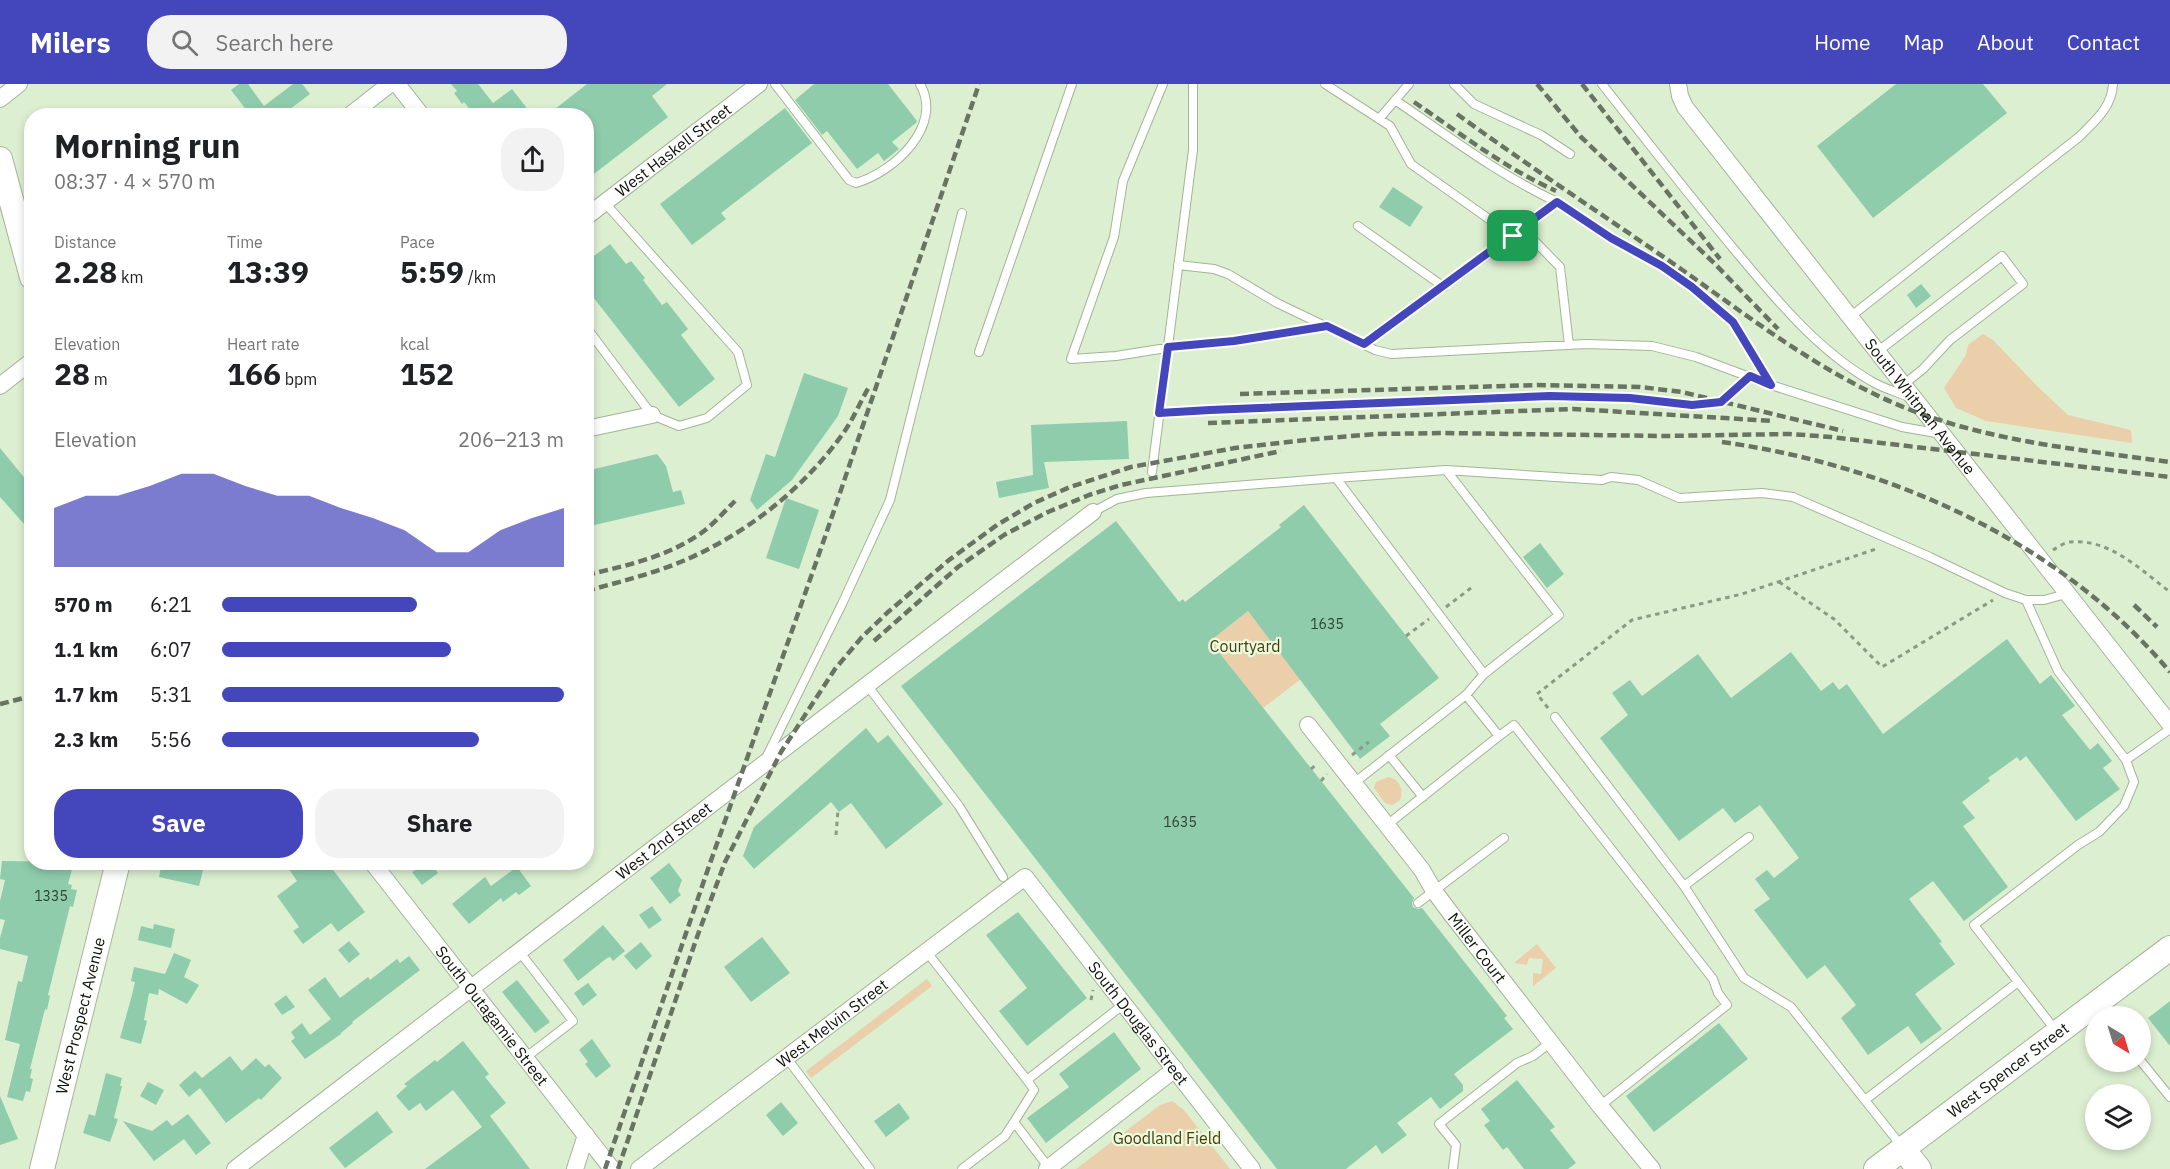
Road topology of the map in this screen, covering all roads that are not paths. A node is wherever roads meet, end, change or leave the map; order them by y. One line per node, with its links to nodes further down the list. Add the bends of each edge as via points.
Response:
1 (19, 84): 16 (street)
2 (390, 84): 18 (street)
3 (397, 84): 19 (street)
4 (759, 84): 24 (street, West Haskell Street)
5 (775, 84): 6 (lane, via 849,180 856,183 894,164 913,142 927,112)
6 (920, 84)
7 (1072, 84): 39 (lane)
8 (1163, 84): 38 (lane, via 1123,181 1114,237 1071,359)
9 (1193, 84): 31 (lane, via 1193,150)
10 (1325, 84): 20 (lane)
11 (1409, 84): 17 (lane)
12 (1454, 84): 21 (lane, via 1474,104 1541,135)
13 (1602, 84): 46 (lane, via 1698,207 1798,321 1844,363 1872,382)
14 (1678, 84): 33 (street, South Whitman Avenue, via 1685,107)
15 (2113, 84): 33 (lane, via 2108,107 2079,137)
16 (0, 99)
17 (1395, 100): 20 (lane); 23 (lane, via 1522,186)
18 (359, 108)
19 (416, 108)
20 (1380, 119): 29 (lane, via 1390,126 1411,164)
21 (1570, 154)
22 (0, 159): 30 (main road)
23 (1557, 202): 28 (lane); 43 (lane, via 1662,266 1733,322)
24 (604, 203): 25 (street, West Haskell Street); 48 (lane, via 738,352 747,385 707,418 679,426)
25 (594, 211)
26 (962, 213): 67 (lane, via 890,500)
27 (1358, 226): 32 (lane)
28 (1523, 229): 29 (lane); 37 (lane, via 1560,267)
29 (1513, 236): 32 (lane)
30 (24, 248)
31 (1178, 264): 34 (lane, via 1228,274); 38 (lane)
32 (1444, 287): 36 (lane)
33 (1850, 317): 40 (street, South Whitman Avenue)
34 (1327, 326): 36 (lane); 38 (lane)
35 (594, 338): 48 (lane)
36 (1364, 344): 37 (lane, via 1391,354)
37 (1569, 345): 42 (lane, via 1652,346)
38 (1168, 347): 47 (lane)
39 (979, 352)
40 (1877, 352): 44 (street, South Whitman Avenue); 44 (lane, via 2002,256 2022,284 1950,340)
41 (24, 367): 45 (street)
42 (1750, 376): 43 (lane); 47 (lane, via 1721,402 1692,405 1630,398 1550,396)
43 (1771, 385): 50 (lane, via 1902,428)
44 (1903, 385): 46 (street, South Whitman Avenue)
45 (0, 386)
46 (1914, 399): 50 (street, South Whitman Avenue)
47 (1159, 413): 52 (lane)
48 (652, 415): 49 (street)
49 (594, 427)
50 (1942, 435): 55 (street, South Whitman Avenue)
51 (1446, 470): 53 (lane); 56 (lane, via 1624,478 1679,498 1778,494); 57 (lane, via 1559,615)
52 (1152, 472)
53 (1336, 478): 54 (lane, via 1146,493 1117,499); 57 (lane)
54 (1093, 512): 58 (street, West 2nd Street)
55 (2066, 594): 56 (lane); 62 (street, South Whitman Avenue)
56 (2026, 600): 66 (lane, via 2058,671)
57 (1484, 674): 59 (lane)
58 (867, 685): 67 (street, West 2nd Street); 75 (lane, via 959,806)
59 (1466, 694): 64 (lane); 65 (lane)
60 (1555, 717): 77 (lane)
61 (1308, 724): 68 (street, Miller Court)
62 (2170, 724)
63 (2170, 729): 66 (lane)
64 (1500, 736): 69 (lane); 95 (lane, via 1514,725 1713,979 1727,1005)
65 (1389, 755): 68 (lane); 69 (lane)
66 (2126, 760): 83 (lane, via 2134,782 2124,806 2099,832 1974,925)
67 (761, 767): 81 (street, West 2nd Street)
68 (1354, 783): 70 (street, Miller Court)
69 (1423, 797): 70 (lane)
70 (1387, 825): 78 (street, Miller Court)
71 (1749, 837): 77 (lane)
72 (1504, 838): 78 (lane)
73 (116, 870): 101 (main road, West Prospect Avenue)
74 (378, 870): 84 (street, South Outagamie Street)
75 (1003, 877)
76 (1025, 877): 82 (street, West Melvin Street); 85 (street, South Douglas Street)
77 (1684, 886): 94 (lane, via 1744,978 1791,1007)
78 (1434, 891): 79 (lane); 87 (street, Miller Court)
79 (1418, 903)
80 (2170, 948): 86 (main road, West Spencer Street, via 2099,1007)
81 (519, 951): 84 (street, West 2nd Street); 89 (lane, via 573,1021)
82 (926, 951): 88 (street, West Melvin Street); 92 (lane)
83 (2018, 982): 86 (lane); 94 (lane)
84 (470, 988): 89 (street, South Outagamie Street); 102 (street, West 2nd Street)
85 (1124, 1004): 90 (street, South Douglas Street); 92 (lane)
86 (2057, 1033): 98 (main road, West Spencer Street)
87 (1551, 1042): 95 (street, Miller Court); 109 (lane, via 1517,1063 1439,1124 1456,1145)
88 (786, 1057): 105 (street, West Melvin Street); 106 (lane)
89 (525, 1058): 97 (street, South Outagamie Street)
90 (1175, 1069): 100 (street); 108 (street, South Douglas Street)
91 (2150, 1072): 93 (lane)
92 (1027, 1080): 96 (lane, via 1034,1090)
93 (2170, 1097)
94 (1865, 1100): 98 (lane)
95 (1600, 1106): 99 (street, Miller Court)
96 (1014, 1122): 100 (lane); 107 (lane, via 1005,1136)
97 (586, 1136): 103 (street); 104 (street, South Outagamie Street)
98 (1903, 1149): 110 (main road, West Spencer Street); 111 (main road)
99 (1646, 1167)
100 (1048, 1168)
101 (42, 1169)
102 (235, 1169)
103 (575, 1169)
104 (612, 1169)
105 (639, 1169)
106 (870, 1169)
107 (962, 1169)
108 (1252, 1169)
109 (1453, 1169)
110 (1876, 1169)
111 (1918, 1169)

